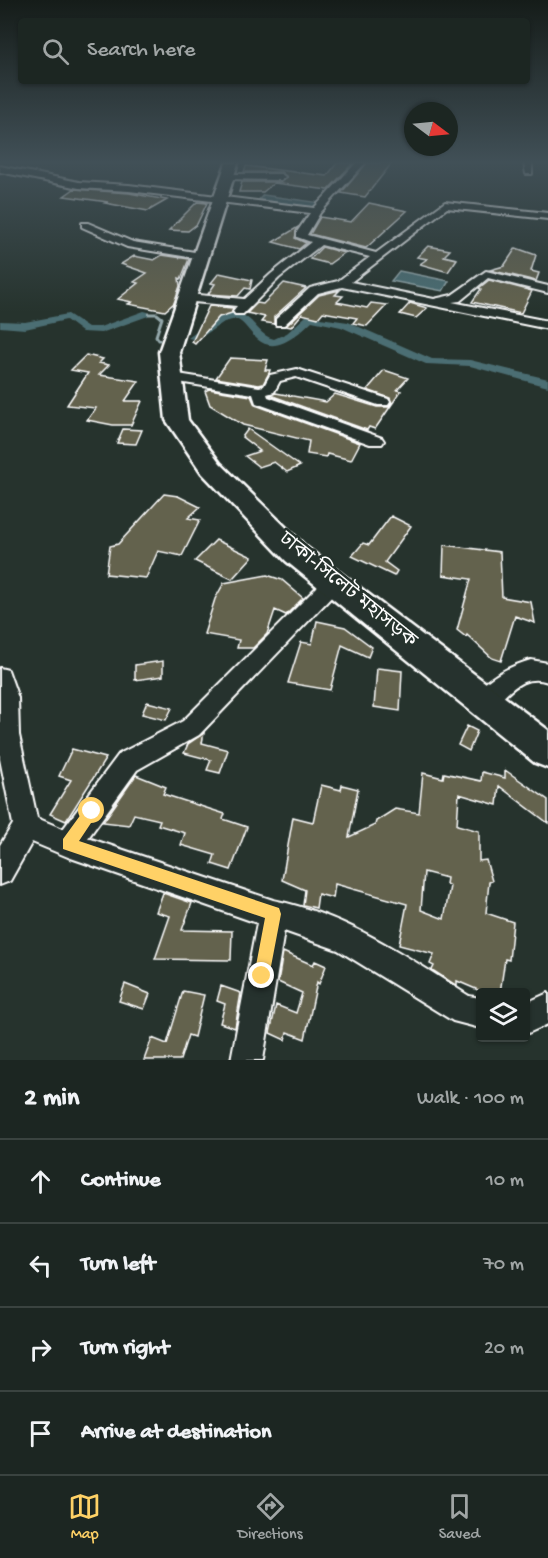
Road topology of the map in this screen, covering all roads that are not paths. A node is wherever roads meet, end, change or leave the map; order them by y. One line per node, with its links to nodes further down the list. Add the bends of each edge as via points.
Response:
1 (215, 212): 8 (highway, ঢাকা-সিলেট মহাসড়ক)
2 (316, 212): 7 (street, via 302,237)
3 (435, 212): 9 (street)
4 (515, 212): 5 (street)
5 (548, 216)
6 (85, 225): 8 (street, via 131,245)
7 (318, 242): 9 (street); 12 (street, via 243,307)
8 (201, 256): 12 (highway, ঢাকা-সিলেট মহাসড়ক)
9 (377, 256): 10 (street)
10 (342, 284): 13 (street); 14 (street, via 314,290)
11 (548, 290): 13 (street, via 486,274 456,298)
12 (187, 298): 16 (highway, ঢাকা-সিলেট মহাসড়ক, via 169,352)
13 (432, 303): 15 (street)
14 (280, 322)
15 (548, 325)
16 (172, 377): 17 (street); 20 (highway, ঢাকা-সিলেট মহাসড়ক, via 177,420 211,468 296,554)
17 (259, 391): 18 (street, via 269,389 275,378 297,373); 19 (street, via 261,400)
18 (383, 402)
19 (376, 441)
20 (333, 583): 23 (highway, ঢাকা-সিলেট মহাসড়ক); 26 (street, via 191,728 128,762)
21 (548, 673): 23 (street, via 534,667 525,669)
22 (0, 677): 25 (street, via 7,698 7,735)
23 (483, 700): 24 (highway, ঢাকা-সিলেট মহাসড়ক)
24 (548, 751)
25 (26, 826): 26 (street); 27 (street)
26 (68, 844): 28 (street)
27 (0, 871)
28 (273, 914): 30 (street, via 302,918 350,940 464,1010); 32 (street)
29 (548, 1008): 31 (street)
30 (476, 1012)
31 (530, 1017)
32 (247, 1060)

